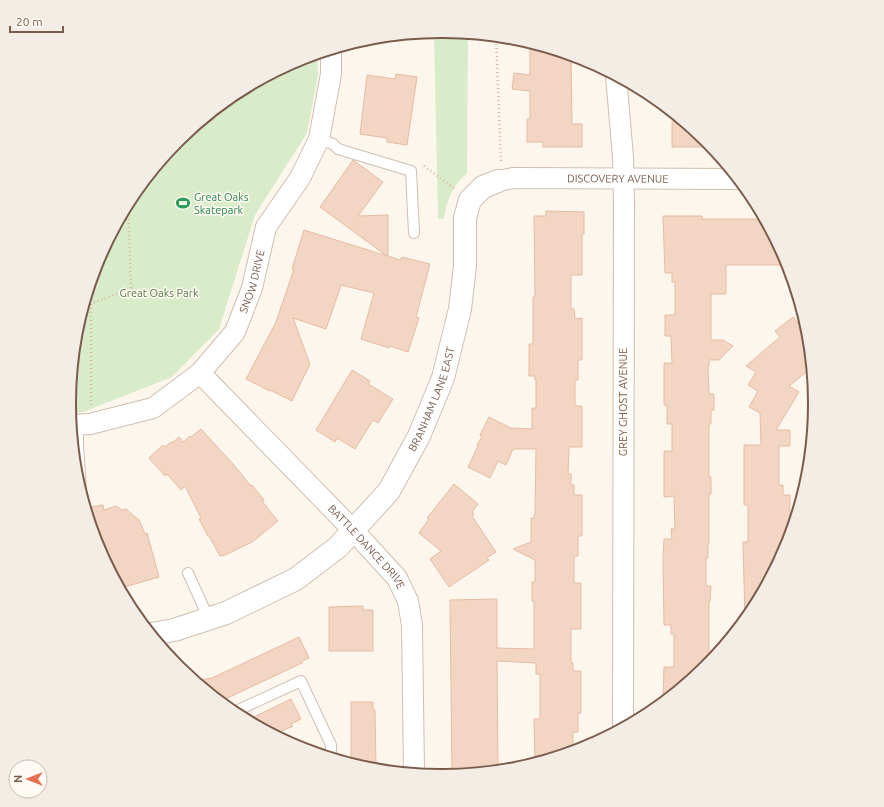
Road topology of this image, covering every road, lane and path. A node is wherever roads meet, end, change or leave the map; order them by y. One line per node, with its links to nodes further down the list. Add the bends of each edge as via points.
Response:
1 (496, 42): 8 (path, via 501,160)
2 (330, 55): 4 (street, SNOW DRIVE, via 331,74)
3 (616, 83): 6 (street, GREY GHOST AVENUE)
4 (319, 139): 11 (lane, via 333,144 338,149 411,171); 12 (street, SNOW DRIVE, via 300,178 266,227 252,288 235,332)
5 (419, 162): 9 (path)
6 (623, 179): 7 (street, DISCOVERY AVENUE); 8 (street, DISCOVERY AVENUE, via 513,178); 20 (street, GREY GHOST AVENUE)
7 (730, 179)
8 (498, 181): 15 (street, BRANHAM LANE EAST, via 482,187 470,200 465,218 465,266 460,309 443,378 419,436 389,491)
9 (456, 190)
10 (128, 216): 13 (path, via 131,288 91,304)
11 (414, 233)
12 (200, 373): 14 (street, SNOW DRIVE, via 153,408); 15 (street, BATTLE DANCE DRIVE)
13 (91, 406)
14 (77, 425)
15 (353, 530): 17 (street, BRANHAM LANE EAST, via 338,547 296,579); 22 (street, BATTLE DANCE DRIVE, via 397,578 408,601 412,625)
16 (188, 573): 17 (lane)
17 (209, 620): 18 (street, BRANHAM LANE EAST)
18 (158, 633)
19 (241, 709): 21 (lane, via 301,681 331,745)
20 (623, 721)
21 (331, 752)
22 (414, 768)

